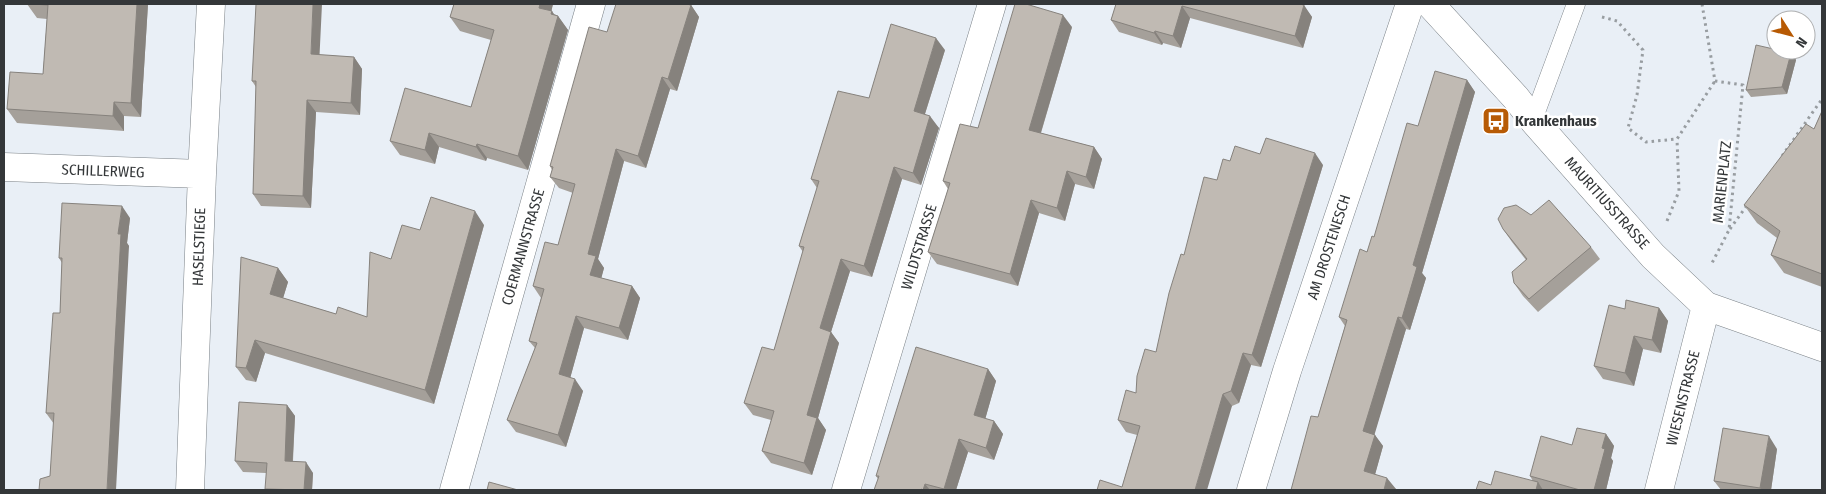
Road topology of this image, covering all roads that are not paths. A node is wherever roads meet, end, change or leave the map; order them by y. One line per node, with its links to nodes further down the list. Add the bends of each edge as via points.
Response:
1 (211, 4): 9 (street, HASELSTIEGE)
2 (591, 4): 13 (street, COERMANNSTRASSE)
3 (992, 4): 14 (street, WILDTSTRASSE)
4 (1410, 4): 15 (street, AM DROSTENESCH, via 1287,371)
5 (1430, 4): 7 (street, MAURITIUSSTRASSE)
6 (1575, 6): 7 (lane)
7 (1533, 120): 10 (street, MAURITIUSSTRASSE, via 1653,256)
8 (4, 167): 9 (street, SCHILLERWEG)
9 (202, 174): 12 (street, HASELSTIEGE)
10 (1706, 306): 11 (street, MAURITIUSSTRASSE); 16 (street, WIESENSTRASSE)
11 (1822, 347)
12 (190, 490)
13 (454, 490)
14 (846, 490)
15 (1251, 490)
16 (1659, 490)

